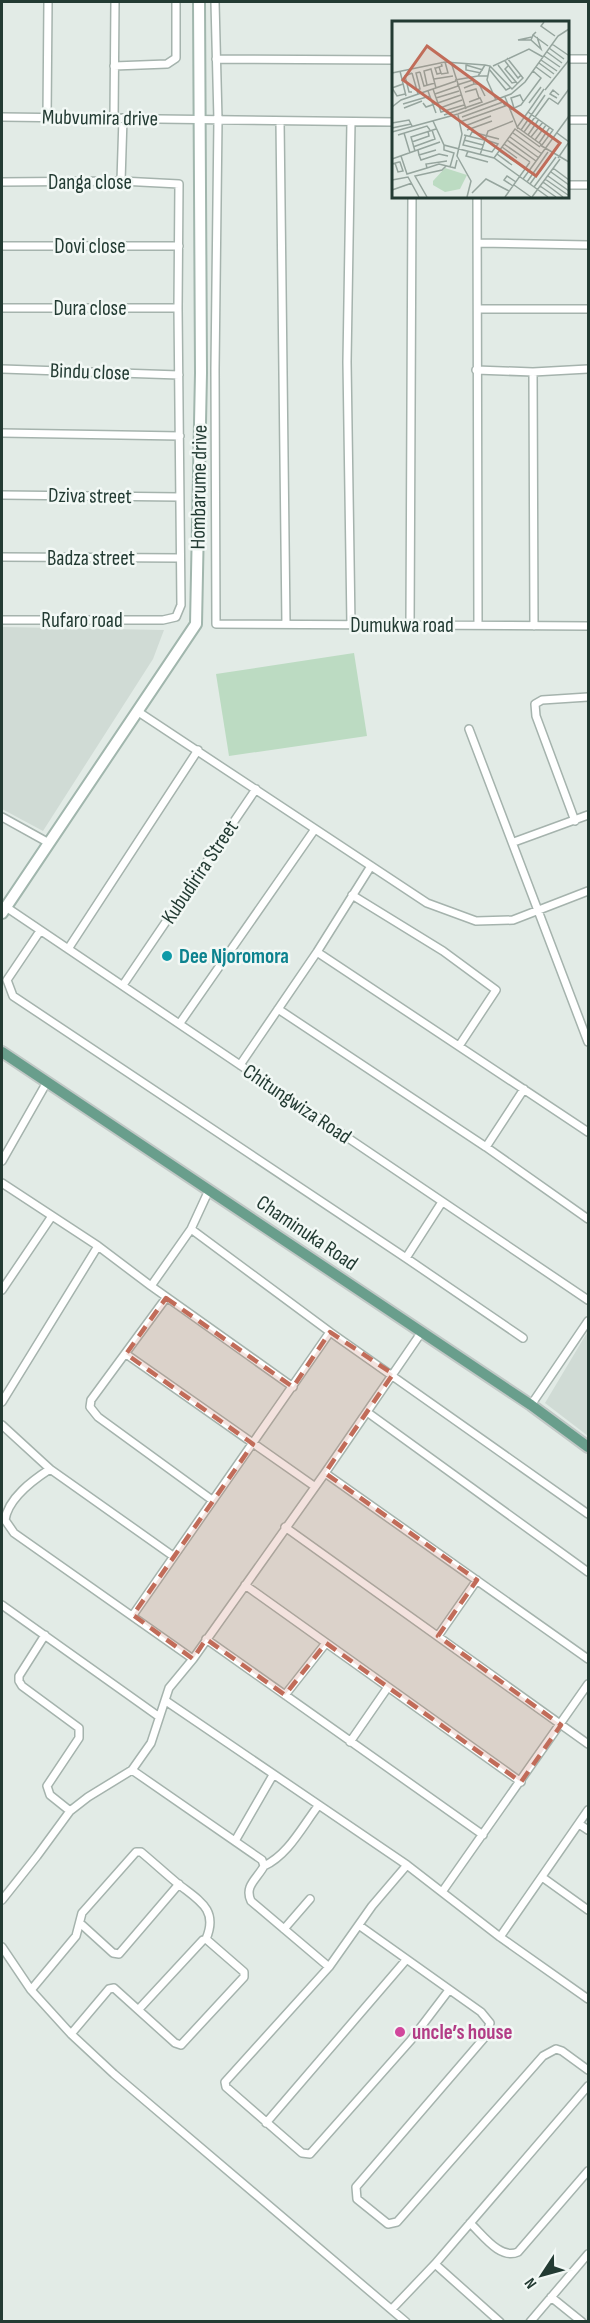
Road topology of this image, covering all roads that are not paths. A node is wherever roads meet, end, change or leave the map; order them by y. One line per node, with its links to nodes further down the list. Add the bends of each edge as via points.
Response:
1 (48, 2): 12 (street)
2 (115, 2): 10 (street)
3 (176, 2): 10 (street, via 176,58 167,64)
4 (199, 2): 15 (street, Hombarume drive)
5 (215, 2): 6 (street)
6 (216, 59): 9 (street); 16 (street)
7 (569, 59): 8 (street)
8 (588, 59)
9 (392, 60)
10 (114, 66): 13 (street)
11 (2, 117): 12 (street, Mubvumira drive)
12 (47, 117): 13 (street, Mubvumira drive)
13 (114, 118): 14 (street, Mubvumira drive)
14 (123, 118): 15 (street, Mubvumira drive); 22 (street)
15 (199, 119): 16 (street, Mubvumira drive); 55 (street, Hombarume drive, via 201,373 196,624)
16 (218, 120): 19 (street, Mubvumira drive); 48 (street, Dumukwa road, via 216,624)
17 (569, 120): 18 (street)
18 (588, 120)
19 (280, 121): 20 (street, Mubvumira drive); 48 (street)
20 (351, 122): 21 (street, Mubvumira drive); 49 (street, via 347,362)
21 (392, 122)
22 (121, 181): 23 (street, Danga close); 31 (street, Danga close, via 179,184)
23 (2, 182)
24 (569, 185): 25 (street)
25 (588, 185)
26 (412, 198): 50 (street)
27 (477, 198): 28 (street)
28 (478, 243): 29 (street); 34 (street)
29 (588, 245)
30 (2, 246): 31 (street, Dovi close)
31 (179, 246): 33 (street)
32 (2, 308): 33 (street, Dura close)
33 (178, 308): 40 (street)
34 (479, 309): 35 (street); 38 (street)
35 (588, 309)
36 (2, 369): 40 (street, Bindu close)
37 (588, 369): 39 (street)
38 (476, 370): 39 (street); 51 (street)
39 (533, 372): 52 (street)
40 (179, 375): 42 (street)
41 (2, 433): 42 (street)
42 (180, 436): 44 (street)
43 (2, 495): 44 (street, Dziva street)
44 (179, 497): 46 (street)
45 (2, 557): 46 (street, Badza street)
46 (180, 558): 47 (street, Rufaro road, via 181,605 176,617)
47 (2, 621)
48 (286, 624): 49 (street, Dumukwa road)
49 (351, 625): 50 (street, Dumukwa road)
50 (410, 625): 51 (street, Dumukwa road)
51 (478, 625): 52 (street, Dumukwa road)
52 (534, 626): 53 (street, Dumukwa road)
53 (588, 626)
54 (588, 697): 61 (street, via 542,700 535,704)
55 (137, 711): 57 (street); 63 (street, Hombarume drive)
56 (469, 729): 64 (street)
57 (198, 750): 58 (street); 71 (street)
58 (256, 789): 62 (street); 73 (street, Kubudirira Street)
59 (588, 815): 61 (street)
60 (2, 817): 63 (street)
61 (575, 820): 64 (street)
62 (315, 829): 65 (street); 75 (street)
63 (49, 843): 68 (street, Hombarume drive)
64 (513, 843): 69 (street)
65 (371, 866): 67 (street); 69 (street, via 427,903 476,921 513,920)
66 (588, 891): 69 (street)
67 (352, 895): 72 (street); 77 (street, via 443,951 496,990)
68 (4, 910): 70 (street, Chitungwiza Road)
69 (539, 910): 76 (street)
70 (40, 931): 71 (street, Chitungwiza Road); 92 (street, via 7,980 13,996)
71 (68, 949): 73 (street, Chitungwiza Road)
72 (317, 952): 74 (street); 77 (street)
73 (123, 985): 75 (street, Chitungwiza Road)
74 (278, 1009): 79 (street); 83 (street)
75 (180, 1023): 79 (street, Chitungwiza Road)
76 (588, 1042)
77 (459, 1046): 81 (street)
78 (2, 1052): 80 (main road, Chaminuka Road)
79 (240, 1065): 87 (street, Chitungwiza Road)
80 (47, 1082): 84 (street); 86 (main road, Chaminuka Road)
81 (524, 1089): 82 (street); 83 (street)
82 (588, 1132)
83 (486, 1147): 89 (street)
84 (2, 1161)
85 (2, 1183): 88 (street)
86 (209, 1190): 90 (street); 99 (main road, Chaminuka Road)
87 (442, 1202): 92 (street); 96 (street, Chitungwiza Road)
88 (52, 1216): 91 (street); 94 (street)
89 (588, 1220)
90 (190, 1229): 93 (street); 98 (street)
91 (98, 1246): 93 (street); 105 (street)
92 (405, 1258): 100 (street)
93 (151, 1286): 95 (street)
94 (2, 1290)
95 (166, 1298): 101 (street); 104 (street)
96 (588, 1300)
97 (588, 1320): 107 (street)
98 (330, 1332): 102 (street); 104 (street)
99 (422, 1333): 102 (street); 107 (main road, Chaminuka Road)
100 (523, 1338)
101 (126, 1354): 110 (street); 115 (street, via 91,1400 90,1407)
102 (393, 1374): 108 (street); 116 (street)
103 (2, 1383): 105 (street)
104 (293, 1387): 110 (street)
105 (9, 1388): 106 (street)
106 (2, 1402)
107 (531, 1405): 111 (main road, Chaminuka Road)
108 (367, 1412): 113 (street); 119 (street)
109 (2, 1425): 112 (street)
110 (253, 1444): 114 (street); 115 (street)
111 (588, 1447)
112 (50, 1469): 118 (street); 123 (street, via 28,1484 6,1512 8,1526)
113 (325, 1473): 114 (street); 120 (street)
114 (314, 1486): 117 (street)
115 (212, 1500): 118 (street)
116 (588, 1514)
117 (285, 1527): 121 (street); 125 (street)
118 (173, 1556): 123 (street)
119 (588, 1572)
120 (477, 1580): 125 (street); 129 (street)
121 (245, 1585): 126 (street); 127 (street)
122 (2, 1605): 124 (street)
123 (133, 1615): 128 (street)
124 (45, 1635): 134 (street); 143 (street, via 19,1681 80,1731 47,1786 50,1795)
125 (438, 1636): 135 (street)
126 (206, 1639): 128 (street); 132 (street)
127 (326, 1643): 131 (street); 132 (street)
128 (193, 1659): 133 (street, via 169,1688)
129 (588, 1659)
130 (588, 1684): 135 (street)
131 (388, 1687): 136 (street); 140 (street)
132 (285, 1695): 136 (street)
133 (166, 1701): 134 (street); 139 (street)
134 (158, 1716): 138 (street, via 151,1743)
135 (561, 1725): 137 (street); 140 (street)
136 (350, 1742): 146 (street)
137 (588, 1744)
138 (132, 1770): 143 (street); 147 (street)
139 (273, 1775): 141 (street); 147 (street)
140 (521, 1782): 146 (street)
141 (318, 1806): 148 (street, via 287,1848); 149 (street)
142 (588, 1810): 144 (street)
143 (70, 1811): 154 (street)
144 (579, 1824): 145 (street); 150 (street)
145 (588, 1830)
146 (483, 1835): 152 (street)
147 (235, 1841): 148 (street, via 262,1860)
148 (264, 1866): 158 (street, via 252,1881 248,1895 251,1902)
149 (407, 1866): 152 (street); 157 (street)
150 (542, 1877): 155 (street); 159 (street)
151 (179, 1884): 156 (street, via 118,1954); 156 (street, via 136,1852 82,1913); 160 (street, via 208,1910 210,1929)
152 (442, 1892): 159 (street)
153 (310, 1899): 158 (street)
154 (2, 1900)
155 (588, 1910)
156 (80, 1923): 164 (street, via 76,1936)
157 (360, 1926): 162 (street); 163 (street)
158 (284, 1929): 163 (street)
159 (500, 1936): 166 (street)
160 (206, 1940): 167 (street); 167 (street, via 243,1970 244,1977 184,2044 175,2043)
161 (2, 1947): 164 (street)
162 (406, 1960): 165 (street); 171 (street)
163 (329, 1967): 171 (street, via 225,2082 229,2091)
164 (31, 1990): 168 (street)
165 (449, 1990): 169 (street, via 490,2023 485,2037 356,2187 357,2199 388,2224 397,2222 543,2056 556,2049); 171 (street, via 411,2040 310,2154 302,2153)
166 (588, 1999)
167 (139, 2009): 168 (street, via 114,1988 109,1989)
168 (71, 2034): 177 (street)
169 (588, 2070)
170 (588, 2086): 173 (street)
171 (266, 2123)
172 (588, 2171): 173 (street, via 512,2255 501,2252)
173 (470, 2223): 175 (street)
174 (588, 2254): 176 (street)
175 (435, 2264): 177 (street); 179 (street)
176 (551, 2297): 180 (street); 181 (street)
177 (392, 2309): 178 (street)
178 (406, 2322)
179 (500, 2322)
180 (530, 2322)
181 (582, 2322)

